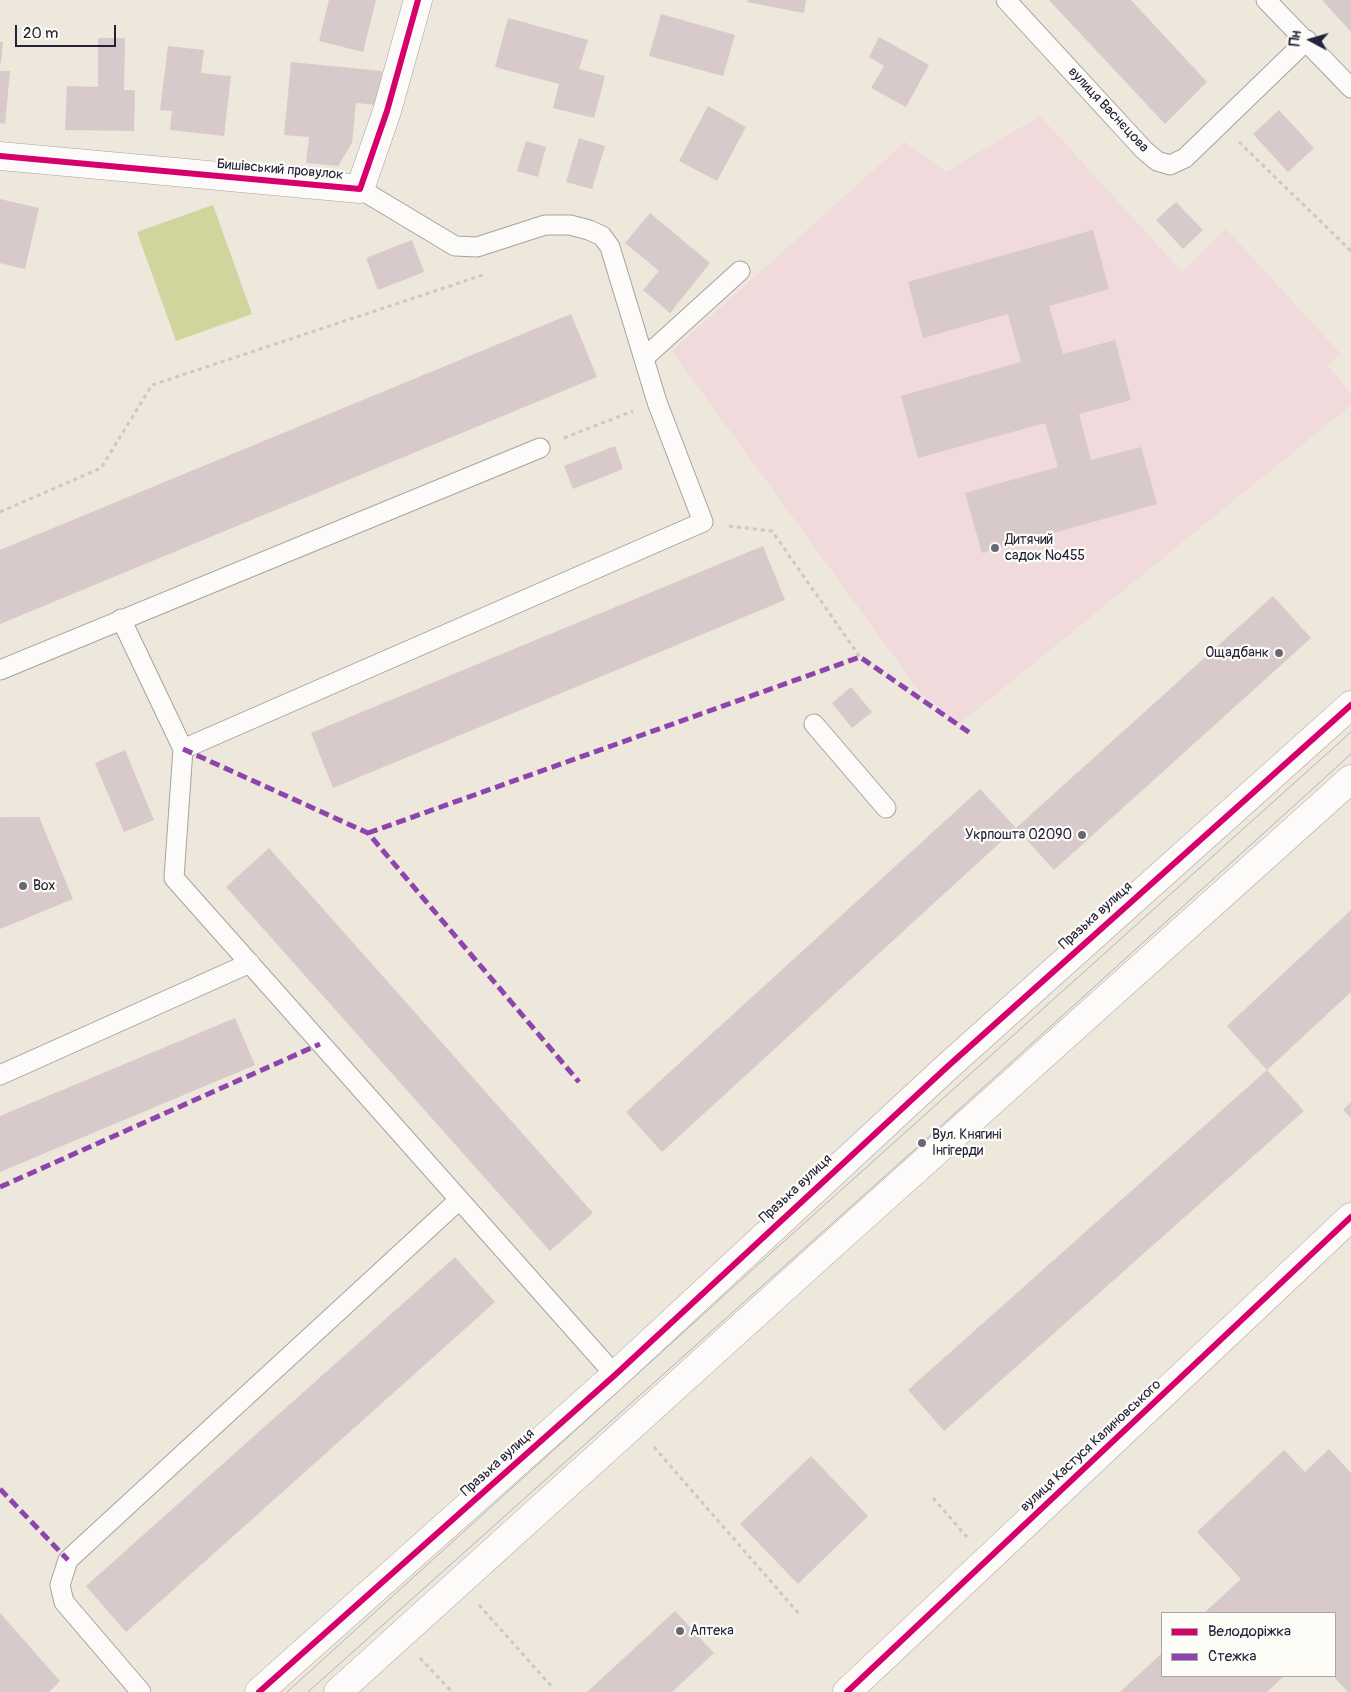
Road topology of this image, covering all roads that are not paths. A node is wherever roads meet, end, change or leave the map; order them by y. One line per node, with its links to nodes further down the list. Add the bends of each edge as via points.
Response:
1 (418, 0): 7 (street, Бишівський провулок, via 387,111)
2 (1006, 0): 4 (lane, вулиця Васнєцова, via 1144,150 1157,161 1170,165 1185,158)
3 (1266, 0): 4 (lane)
4 (1307, 40): 5 (lane)
5 (1351, 88)
6 (0, 156): 7 (street, Бишівський провулок)
7 (360, 190): 9 (lane, via 455,246 477,247 545,225 570,226 602,236 610,247)
8 (740, 272): 9 (lane)
9 (644, 358): 15 (lane, via 657,402 703,522)
10 (540, 448): 11 (lane)
11 (122, 619): 12 (lane); 15 (lane)
12 (0, 670)
13 (1351, 705): 22 (street, Празька вулиця, via 947,1067)
14 (814, 724): 17 (lane)
15 (183, 749): 18 (lane, via 174,878)
16 (1351, 779): 25 (street)
17 (886, 808)
18 (250, 963): 19 (lane); 20 (lane)
19 (0, 1075)
20 (459, 1200): 22 (lane); 23 (lane, via 68,1560 60,1586 64,1602)
21 (1351, 1218): 26 (street, вулиця Кастуся Калиновського)
22 (615, 1375): 24 (street, Празька вулиця)
23 (141, 1692)
24 (258, 1692)
25 (338, 1692)
26 (847, 1692)

